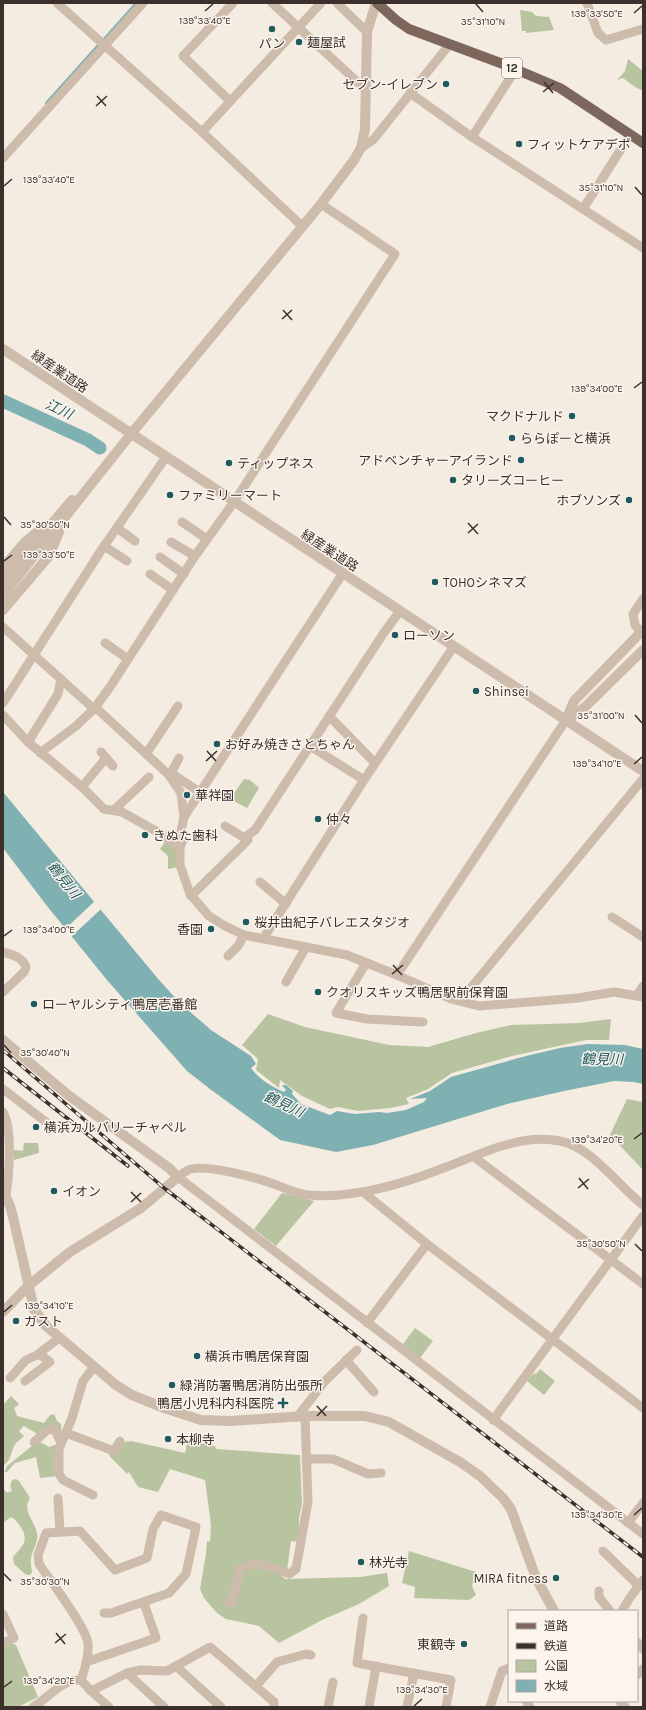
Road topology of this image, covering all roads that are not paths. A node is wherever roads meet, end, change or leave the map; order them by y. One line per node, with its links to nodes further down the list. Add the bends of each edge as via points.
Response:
1 (57, 3): 13 (street)
2 (143, 3): 13 (street)
3 (233, 3): 17 (street, via 183,56)
4 (272, 3): 9 (street)
5 (320, 3): 9 (street)
6 (337, 3): 11 (street)
7 (377, 3): 11 (street); 12 (main road, 12, via 409,29)
8 (587, 3): 10 (street, via 598,33 606,40)
9 (298, 26): 15 (street); 17 (street)
10 (643, 29)
11 (367, 32): 15 (street)
12 (449, 45): 14 (main road, 12); 16 (street)
13 (104, 46): 18 (street); 23 (street)
14 (516, 69): 19 (main road, 12, via 560,88); 20 (street)
15 (365, 89): 22 (street, via 365,129)
16 (410, 93): 20 (street); 22 (street, via 373,140)
17 (230, 101): 18 (street)
18 (202, 132): 26 (street)
19 (630, 135): 21 (main road, 12); 25 (street)
20 (472, 137): 25 (street)
21 (643, 143)
22 (361, 148): 24 (street)
23 (3, 158)
24 (321, 204): 26 (street); 31 (street, via 395,254)
25 (583, 208): 27 (street)
26 (302, 226): 29 (street)
27 (643, 248)
28 (3, 350): 29 (street, 緑産業道路)
29 (131, 434): 30 (street, 緑産業道路); 32 (street)
30 (166, 457): 31 (street, 緑産業道路); 34 (street)
31 (234, 502): 35 (street); 43 (street, 緑産業道路)
32 (63, 515): 42 (street, via 25,542); 46 (street); 48 (street); 50 (street, via 49,556)
33 (182, 522): 35 (street)
34 (117, 528): 36 (street); 38 (street)
35 (208, 539): 39 (street)
36 (135, 541)
37 (171, 542): 39 (street)
38 (104, 546): 41 (street); 57 (street)
39 (195, 556): 45 (street)
40 (160, 557): 45 (street)
41 (127, 561)
42 (3, 568)
43 (342, 573): 51 (street, 緑産業道路); 79 (street)
44 (150, 574): 47 (street)
45 (184, 574): 47 (street)
46 (3, 582)
47 (173, 590): 58 (street)
48 (3, 595)
49 (643, 599): 53 (street, via 633,614 635,625)
50 (3, 610)
51 (400, 611): 55 (street, 緑産業道路); 64 (street)
52 (3, 627): 57 (street)
53 (642, 631): 65 (street, via 574,701)
54 (105, 642): 58 (street)
55 (454, 646): 65 (street, 緑産業道路); 71 (street)
56 (643, 650): 65 (street, via 584,708)
57 (34, 655): 59 (street); 60 (street)
58 (128, 659): 62 (street)
59 (61, 679): 62 (street); 66 (street, via 58,694)
60 (3, 703)
61 (178, 706): 69 (street)
62 (94, 708): 68 (street, via 76,726); 69 (street)
63 (3, 716): 66 (street)
64 (330, 716): 67 (street); 71 (street)
65 (566, 720): 73 (street, 緑産業道路); 96 (street)
66 (28, 742): 68 (street)
67 (310, 746): 77 (street); 83 (street, via 255,830)
68 (40, 753): 78 (street)
69 (146, 754): 74 (street)
70 (179, 758): 74 (street)
71 (375, 763): 77 (street)
72 (114, 766): 78 (street, via 103,755)
73 (643, 771)
74 (170, 774): 79 (street); 81 (street, via 181,793)
75 (149, 777): 80 (street)
76 (643, 779): 101 (street)
77 (364, 780): 87 (street)
78 (82, 787): 80 (street, via 104,809)
79 (201, 793): 81 (street)
80 (114, 810): 84 (street, via 122,812)
81 (184, 817): 84 (street, via 181,831 183,840)
82 (225, 826): 83 (street)
83 (244, 838): 86 (street, via 248,840)
84 (180, 847): 86 (street, via 180,864)
85 (260, 882): 87 (street)
86 (192, 896): 89 (street, via 209,916)
87 (286, 904): 91 (street)
88 (612, 917): 90 (street)
89 (244, 935): 91 (street); 94 (street)
90 (643, 937)
91 (263, 939): 92 (street)
92 (306, 947): 95 (street); 97 (street)
93 (3, 952): 99 (street, via 21,959 26,967)
94 (228, 956)
95 (366, 963): 96 (street); 102 (street, via 336,1014 367,1019)
96 (397, 975): 101 (street)
97 (286, 982)
98 (643, 986): 100 (street)
99 (3, 992)
100 (640, 996): 101 (street, via 614,992 578,998 478,1006)
101 (460, 1001)
102 (423, 1022)
103 (3, 1040): 109 (street, via 68,1095)
104 (3, 1089): 106 (street)
105 (3, 1112): 108 (street, via 7,1123)
106 (46, 1122)
107 (474, 1156): 111 (street, via 407,1182); 112 (street, via 539,1138 562,1141 580,1148); 115 (street)
108 (6, 1166): 110 (street)
109 (178, 1177): 111 (street, via 194,1169 220,1171 253,1176 308,1195); 117 (street, via 141,1208 81,1244); 119 (street)
110 (4, 1192): 117 (street, via 14,1221)
111 (363, 1192): 114 (street)
112 (643, 1205)
113 (643, 1216): 115 (street)
114 (427, 1244): 119 (street); 121 (street)
115 (611, 1260): 116 (street); 121 (street)
116 (643, 1284)
117 (28, 1286): 118 (street); 120 (street, via 34,1309 46,1326)
118 (3, 1312)
119 (368, 1321): 131 (street)
120 (59, 1338): 123 (street); 125 (street)
121 (553, 1339): 129 (street); 131 (street)
122 (357, 1350): 124 (street)
123 (39, 1354): 126 (street, via 26,1360); 127 (street, via 50,1362)
124 (346, 1360): 128 (street); 130 (street, via 325,1381)
125 (94, 1367): 130 (street, via 132,1395 185,1416 216,1422); 132 (street, via 83,1381)
126 (10, 1378)
127 (25, 1381)
128 (374, 1392)
129 (643, 1408)
130 (301, 1416): 136 (street); 149 (street, via 365,1416 389,1422 480,1476 511,1509 536,1578)
131 (495, 1417): 141 (street)
132 (66, 1433): 133 (street, via 114,1452); 135 (street)
133 (120, 1441)
134 (34, 1442): 135 (street, via 51,1429 55,1430)
135 (61, 1443): 138 (street, via 59,1474 63,1480)
136 (306, 1459): 137 (street, via 333,1459 368,1474); 147 (street, via 308,1502 296,1569 289,1574 264,1564 240,1568 232,1602)
137 (381, 1473)
138 (93, 1495)
139 (58, 1498): 142 (street)
140 (643, 1503): 141 (street)
141 (630, 1521): 143 (street)
142 (60, 1531): 148 (street, via 80,1531 115,1570 147,1558 153,1529 161,1515 196,1527 186,1574 169,1593); 157 (street, via 46,1533 38,1555 39,1564 82,1628 88,1642)
143 (643, 1534)
144 (603, 1551): 145 (street)
145 (641, 1583): 151 (street)
146 (599, 1591): 150 (street, via 599,1597)
147 (227, 1602)
148 (144, 1603): 152 (street, via 111,1614); 157 (street, via 156,1638)
149 (553, 1610)
150 (609, 1610)
151 (623, 1610)
152 (104, 1613)
153 (3, 1614): 155 (street, via 14,1638)
154 (363, 1618): 158 (street, via 357,1663)
155 (3, 1643)
156 (311, 1655): 165 (street, via 277,1662)
157 (86, 1662): 163 (street)
158 (376, 1666): 162 (street); 174 (street)
159 (177, 1667): 161 (street, via 167,1672 141,1670); 165 (street, via 210,1647); 171 (street)
160 (508, 1669): 177 (street, via 502,1671)
161 (127, 1673): 166 (street); 170 (street)
162 (414, 1673): 175 (street); 176 (street, via 451,1680)
163 (81, 1680): 166 (street); 167 (street, via 59,1686)
164 (333, 1682): 173 (street)
165 (256, 1686): 172 (street, via 274,1702)
166 (91, 1691): 169 (street)
167 (47, 1704): 168 (street)
168 (33, 1707)
169 (109, 1707)
170 (164, 1707)
171 (221, 1707)
172 (274, 1707)
173 (328, 1707)
174 (369, 1707)
175 (407, 1707)
176 (446, 1707)
177 (490, 1707)

